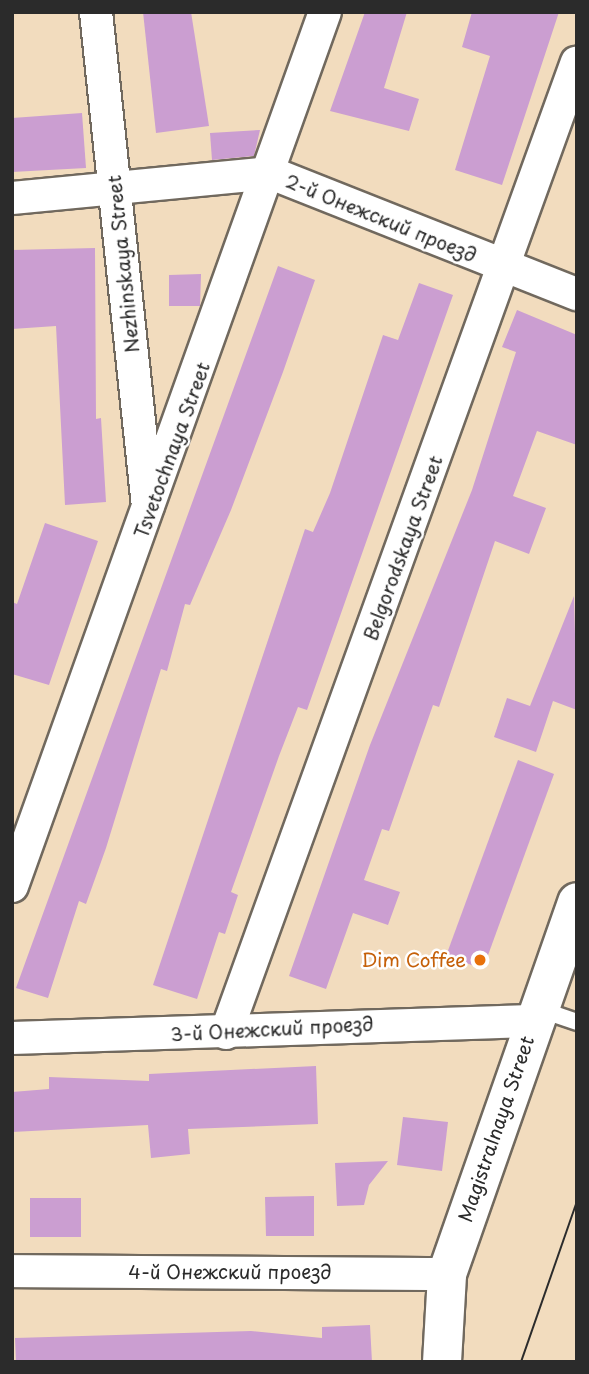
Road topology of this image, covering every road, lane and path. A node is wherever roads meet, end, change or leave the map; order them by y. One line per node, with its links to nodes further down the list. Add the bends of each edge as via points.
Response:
1 (96, 12): 5 (street, Nezhinskaya Street)
2 (325, 12): 4 (street, Tsvetochnaya Street)
3 (577, 62): 7 (street, Belgorodskaya Street)
4 (271, 173): 5 (street, 2-й Онежский проезд); 7 (street, 2-й Онежский проезд); 9 (street, Tsvetochnaya Street)
5 (115, 186): 6 (street, 2-й Онежский проезд); 9 (street, Nezhinskaya Street)
6 (12, 198)
7 (505, 270): 8 (street, 2-й Онежский проезд); 14 (street, Belgorodskaya Street)
8 (577, 294)
9 (149, 516): 10 (street, Tsvetochnaya Street)
10 (12, 886)
11 (577, 902): 12 (street, Magistralnaya Street)
12 (534, 1015): 13 (lane); 14 (street, 3-й Онежский проезд); 17 (street, Magistralnaya Street)
13 (577, 1022)
14 (226, 1032): 15 (street, 3-й Онежский проезд)
15 (12, 1038)
16 (12, 1271): 17 (street, 4-й Онежский проезд)
17 (447, 1273): 18 (street, Magistralnaya Street)
18 (442, 1362)

